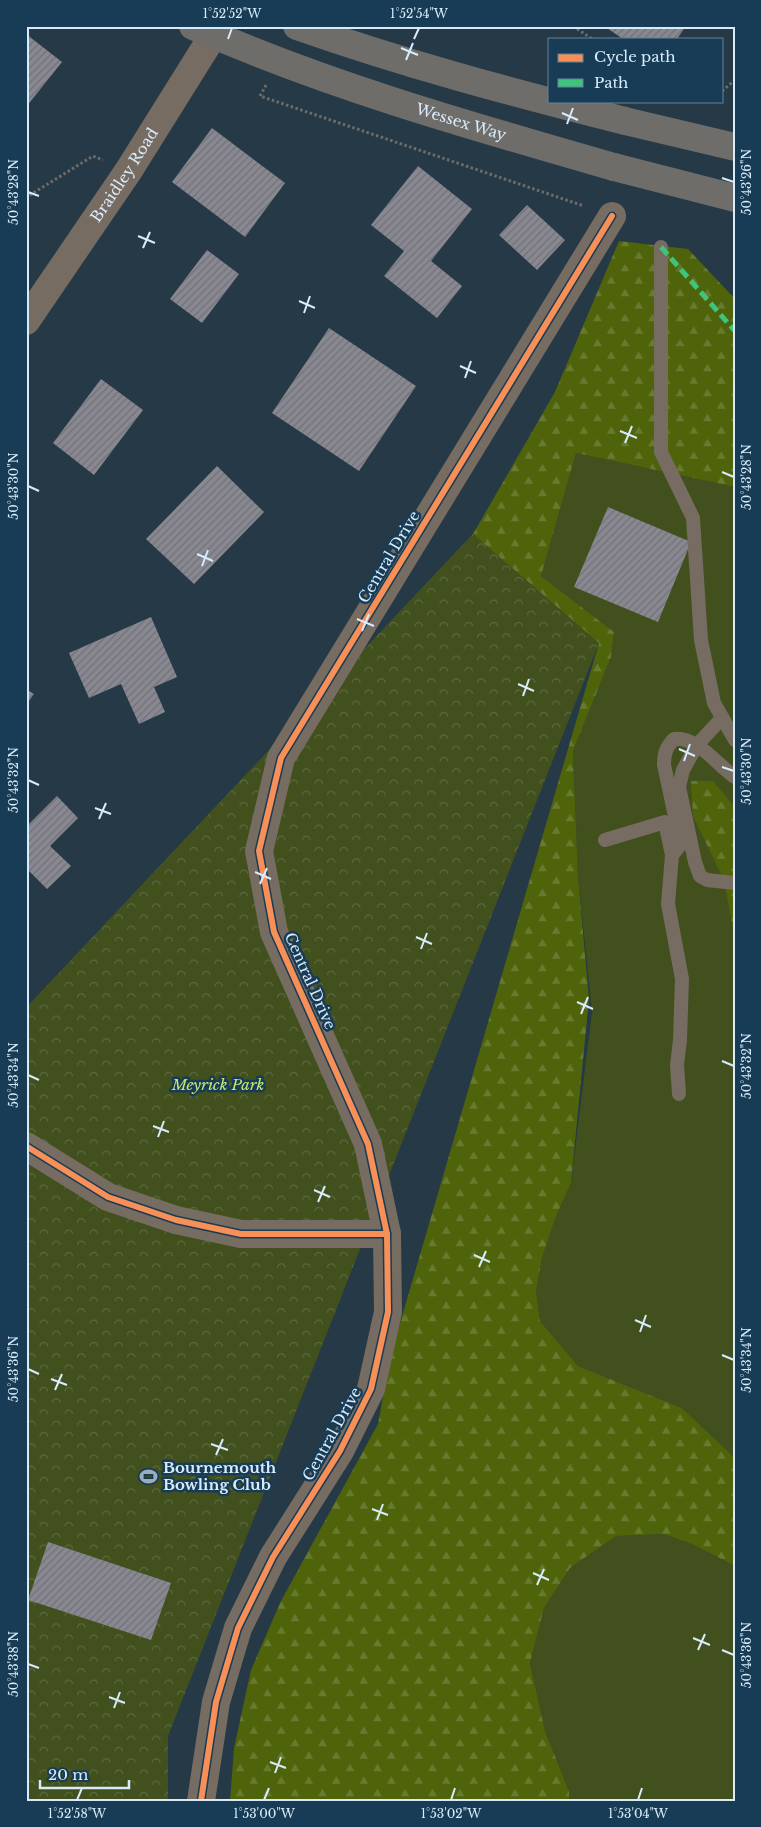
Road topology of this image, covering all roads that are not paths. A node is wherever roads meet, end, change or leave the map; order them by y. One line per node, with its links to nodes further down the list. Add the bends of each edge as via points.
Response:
1 (194, 26): 7 (highway, Wessex Way, bridge, via 342,86 614,167)
2 (219, 26): 10 (street, Braidley Road, via 129,170)
3 (297, 26): 4 (highway, bridge, via 370,52)
4 (548, 101)
5 (551, 102): 6 (highway, bridge)
6 (735, 147)
7 (735, 198)
8 (612, 216): 20 (street, Central Drive, via 281,758 259,851 274,932 368,1144)
9 (661, 247): 11 (lane, via 661,452 693,518 701,640 714,703)
10 (26, 321)
11 (722, 718): 12 (lane); 13 (lane)
12 (735, 740)
13 (697, 745): 14 (lane); 16 (lane, via 674,738 664,754 681,844); 17 (lane, via 683,770 679,787 695,862 700,876 707,880)
14 (735, 777)
15 (605, 840): 16 (lane, via 665,822)
16 (672, 855): 18 (lane, via 668,904 682,979 677,1065)
17 (735, 883)
18 (679, 1094)
19 (26, 1146): 20 (street, via 108,1197 176,1220 241,1234)
20 (386, 1234): 21 (street, Central Drive, via 388,1312 371,1389 340,1451 273,1557 238,1628 216,1702)
21 (201, 1801)

